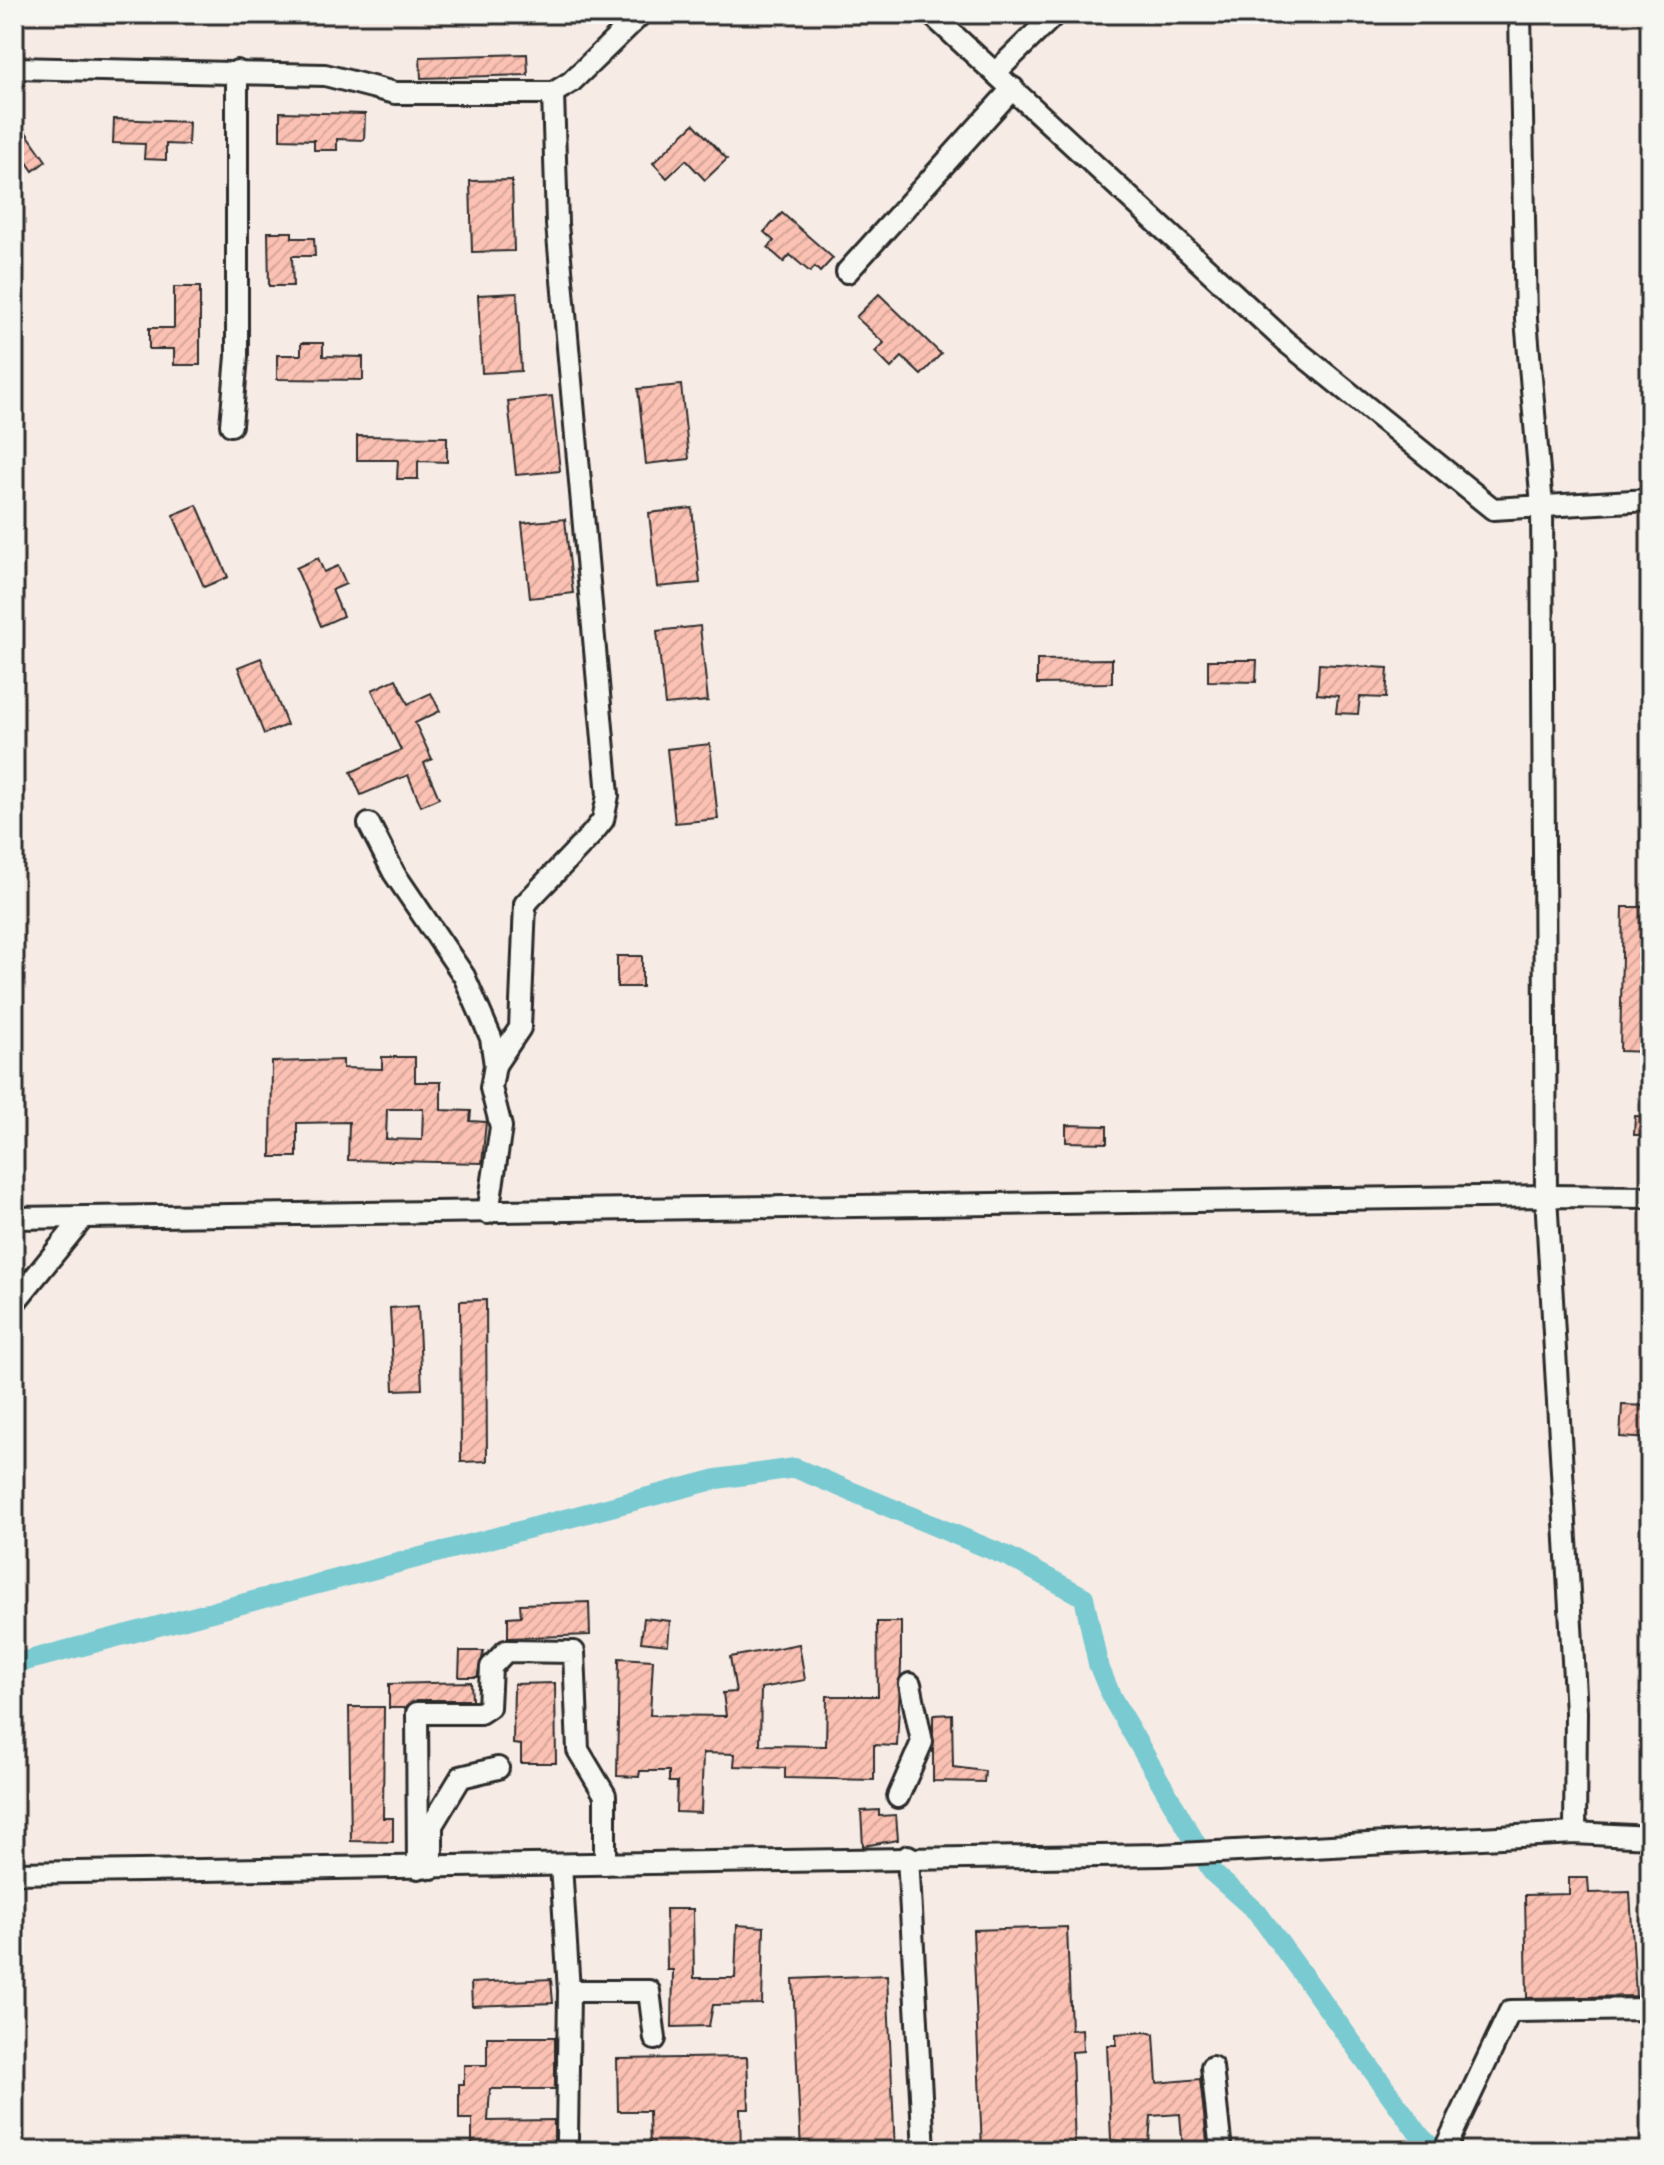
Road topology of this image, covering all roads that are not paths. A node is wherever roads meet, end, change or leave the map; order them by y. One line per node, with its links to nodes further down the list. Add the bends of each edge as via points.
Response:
1 (641, 14): 9 (street)
2 (931, 14): 7 (street)
3 (1055, 14): 7 (street)
4 (1520, 14): 13 (street, via 1526,319)
5 (14, 68): 6 (street)
6 (237, 71): 9 (street, via 325,75 395,93); 11 (street, via 237,356)
7 (995, 73): 8 (street)
8 (1013, 88): 10 (street); 13 (street, via 1285,341 1493,509)
9 (553, 93): 15 (street, via 557,224 608,795 603,820 525,904 520,1028)
10 (847, 272)
11 (231, 425)
12 (1650, 500): 13 (street)
13 (1542, 506): 16 (street)
14 (369, 824): 15 (street, via 394,873 464,976 491,1038)
15 (495, 1065): 18 (street, via 491,1088 501,1127)
16 (1546, 1196): 17 (street); 18 (street); 25 (street, via 1576,1712)
17 (1650, 1197)
18 (488, 1213): 20 (street)
19 (14, 1218): 20 (street)
20 (83, 1218): 21 (street)
21 (14, 1303)
22 (910, 1684): 24 (street, via 922,1742)
23 (498, 1768): 30 (street, via 461,1777 432,1825)
24 (898, 1797)
25 (1575, 1833): 26 (street); 27 (street, via 1161,1855)
26 (1650, 1837)
27 (908, 1856): 28 (street); 38 (street)
28 (605, 1864): 29 (street); 30 (street, via 605,1795 578,1750 574,1652 506,1651 491,1667 489,1707 480,1713 417,1713)
29 (561, 1865): 30 (street); 32 (street)
30 (425, 1868): 31 (street)
31 (14, 1873)
32 (569, 1991): 34 (street, via 649,1991); 36 (street)
33 (1650, 2009): 37 (street, via 1510,2011)
34 (655, 2039)
35 (1212, 2067): 39 (street)
36 (567, 2139)
37 (1448, 2143)
38 (924, 2151)
39 (1221, 2151)

